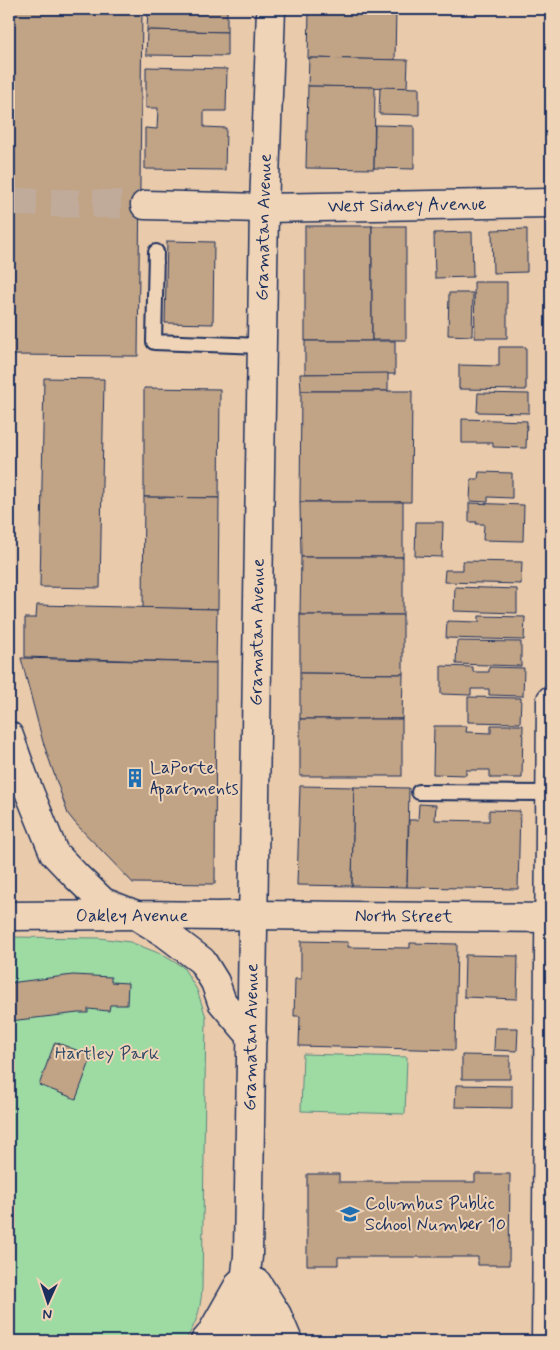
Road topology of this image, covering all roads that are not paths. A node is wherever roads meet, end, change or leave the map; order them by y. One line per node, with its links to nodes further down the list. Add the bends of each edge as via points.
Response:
1 (270, 9): 4 (street, Gramatan Avenue)
2 (551, 203): 4 (street, West Sidney Avenue)
3 (145, 205): 4 (street, West Sidney Avenue)
4 (264, 208): 6 (street, Gramatan Avenue)
5 (156, 252): 6 (lane, via 154,342)
6 (262, 346): 12 (street, Gramatan Avenue)
7 (551, 700): 10 (street)
8 (9, 736): 11 (street, via 54,853 103,902)
9 (419, 792): 10 (lane)
10 (550, 793): 14 (street)
11 (136, 915): 12 (street, Oakley Avenue); 13 (street, Oakley Avenue); 15 (street, via 202,962 215,982 222,1002)
12 (254, 915): 14 (street, North Street); 15 (street, Gramatan Avenue)
13 (9, 916)
14 (550, 918): 21 (street)
15 (252, 1037): 16 (street, Gramatan Avenue)
16 (248, 1267): 17 (street); 18 (street, Gramatan Avenue); 19 (street, Gramatan Avenue); 20 (street, via 277,1315)
17 (205, 1341)
18 (236, 1341)
19 (264, 1341)
20 (288, 1341)
21 (546, 1341)

